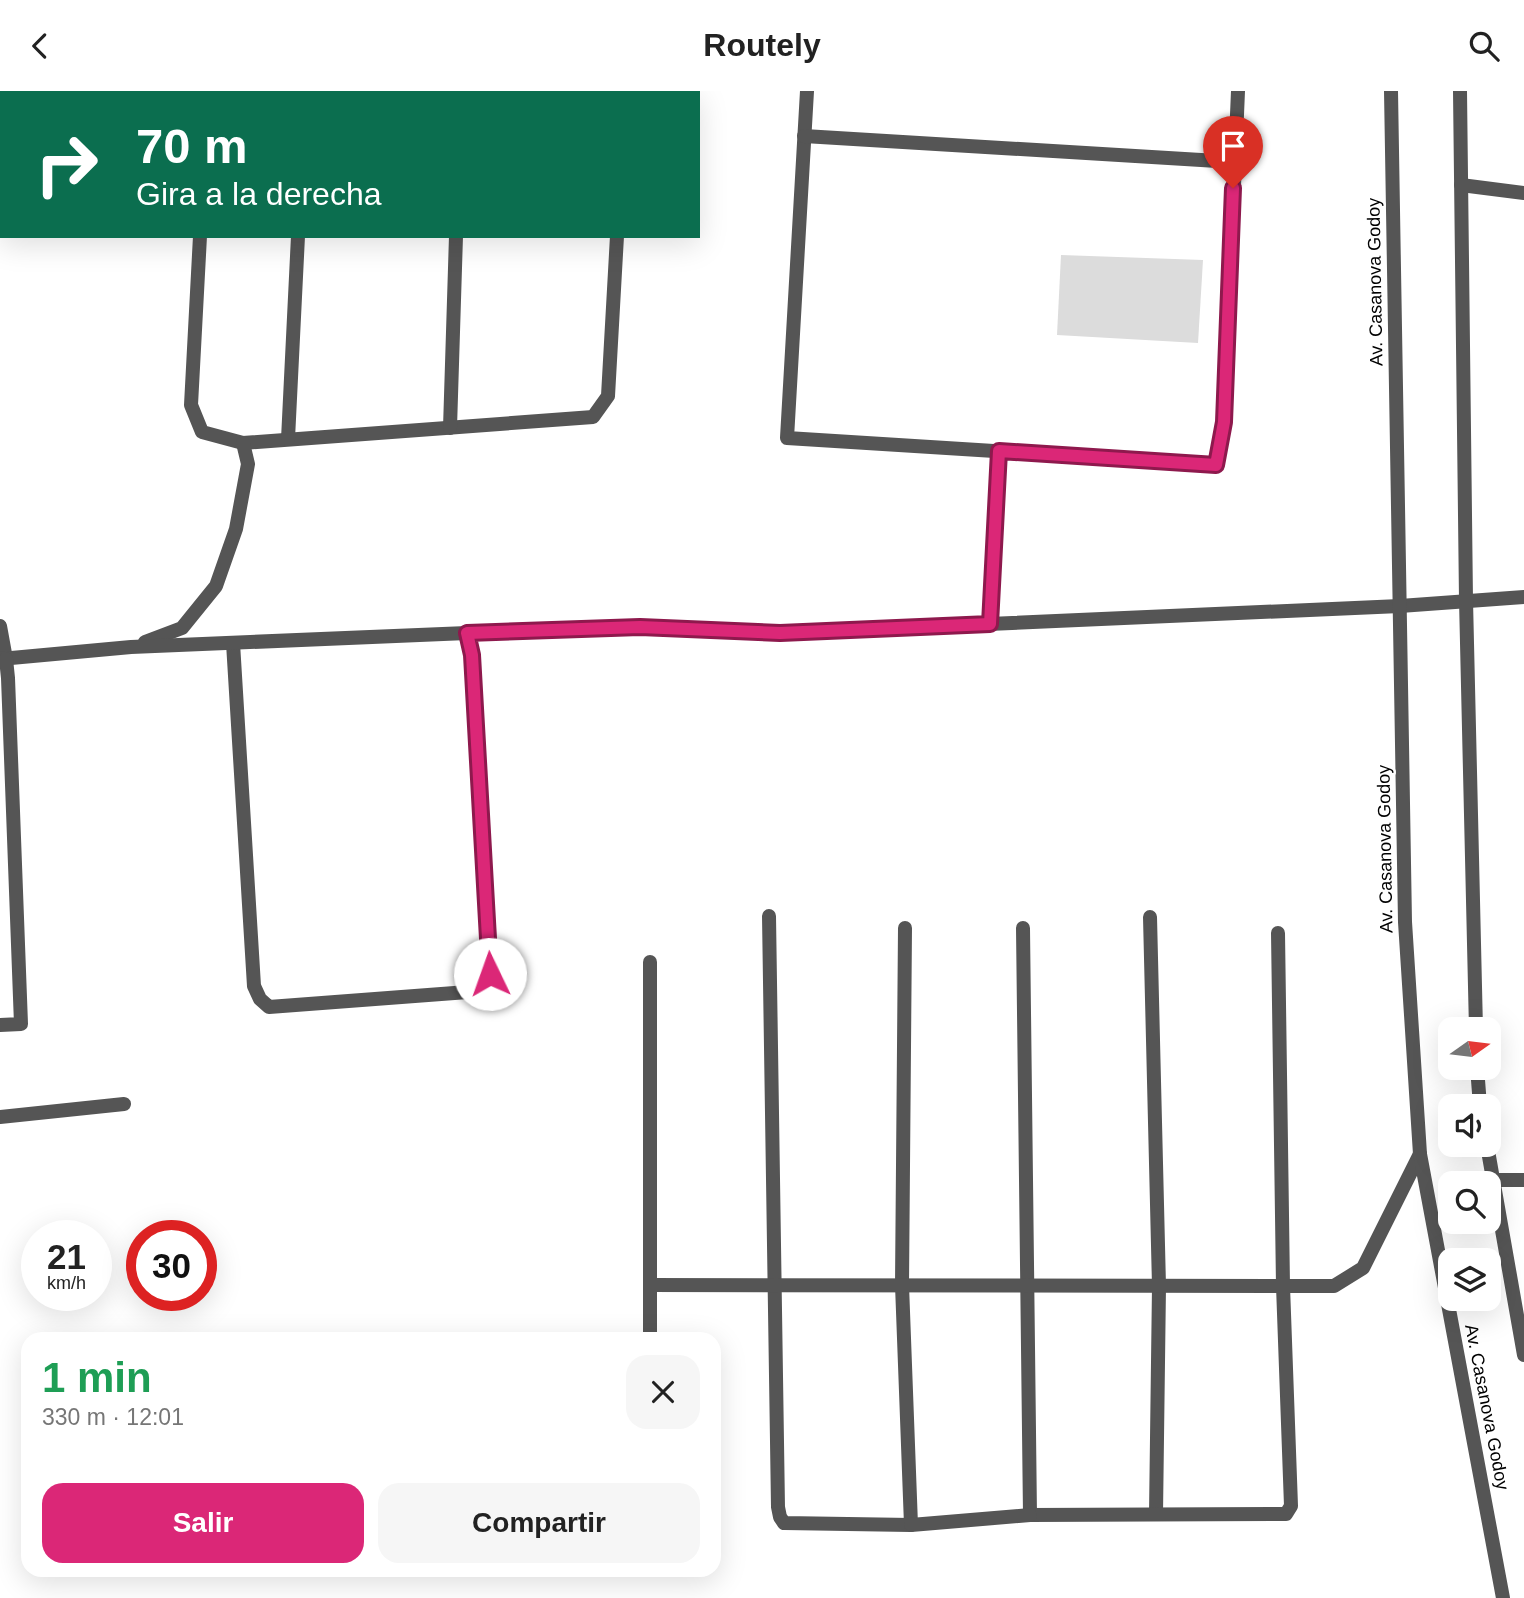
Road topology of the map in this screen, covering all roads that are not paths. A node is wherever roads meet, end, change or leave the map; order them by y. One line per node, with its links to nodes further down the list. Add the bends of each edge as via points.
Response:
1 (807, 91): 5 (street)
2 (1238, 91): 6 (street)
3 (1391, 91): 19 (street, Av. Casanova Godoy)
4 (1460, 91): 7 (street)
5 (804, 136): 6 (street); 16 (street, via 787,438)
6 (1234, 162): 16 (street, via 1224,422 1216,465)
7 (1461, 185): 8 (street); 18 (street)
8 (1524, 193)
9 (200, 238): 15 (street, via 191,405 202,432)
10 (298, 238): 14 (street)
11 (456, 238): 13 (street)
12 (617, 238): 13 (street, via 608,396 593,417)
13 (450, 428): 14 (street)
14 (288, 439): 15 (street)
15 (243, 443): 24 (street, via 248,464 236,529 216,586 182,628)
16 (999, 451): 20 (street)
17 (1524, 597): 18 (street)
18 (1466, 600): 19 (street); 32 (street)
19 (1400, 606): 20 (street); 36 (street, Av. Casanova Godoy, via 1405,922)
20 (990, 624): 22 (street, via 780,633 640,627)
21 (0, 626): 25 (street)
22 (467, 633): 23 (street); 23 (street, via 472,655 487,984 481,991 269,1007 254,986)
23 (233, 643): 24 (street)
24 (131, 647): 25 (street)
25 (3, 659): 33 (street, via 22,1024)
26 (769, 916): 41 (street)
27 (1150, 917): 44 (street)
28 (1023, 927): 43 (street)
29 (905, 928): 42 (street)
30 (1278, 933): 45 (street)
31 (650, 962): 40 (street)
32 (1476, 1017)
33 (0, 1025)
34 (124, 1104): 35 (street)
35 (0, 1117)
36 (1420, 1154): 45 (street, via 1363,1268 1334,1286); 51 (street, Av. Casanova Godoy)
37 (1501, 1180): 38 (street)
38 (1524, 1180)
39 (1501, 1225): 47 (street)
40 (650, 1285): 41 (street); 46 (street)
41 (776, 1285): 42 (street); 50 (street, via 780,1517 784,1523)
42 (902, 1285): 43 (street); 50 (street)
43 (1026, 1285): 44 (street); 49 (street)
44 (1159, 1286): 45 (street); 48 (street)
45 (1283, 1286): 48 (street, via 1291,1506 1286,1514)
46 (650, 1332)
47 (1524, 1355)
48 (1156, 1514): 49 (street)
49 (1030, 1515): 50 (street)
50 (911, 1525)
51 (1503, 1598)

